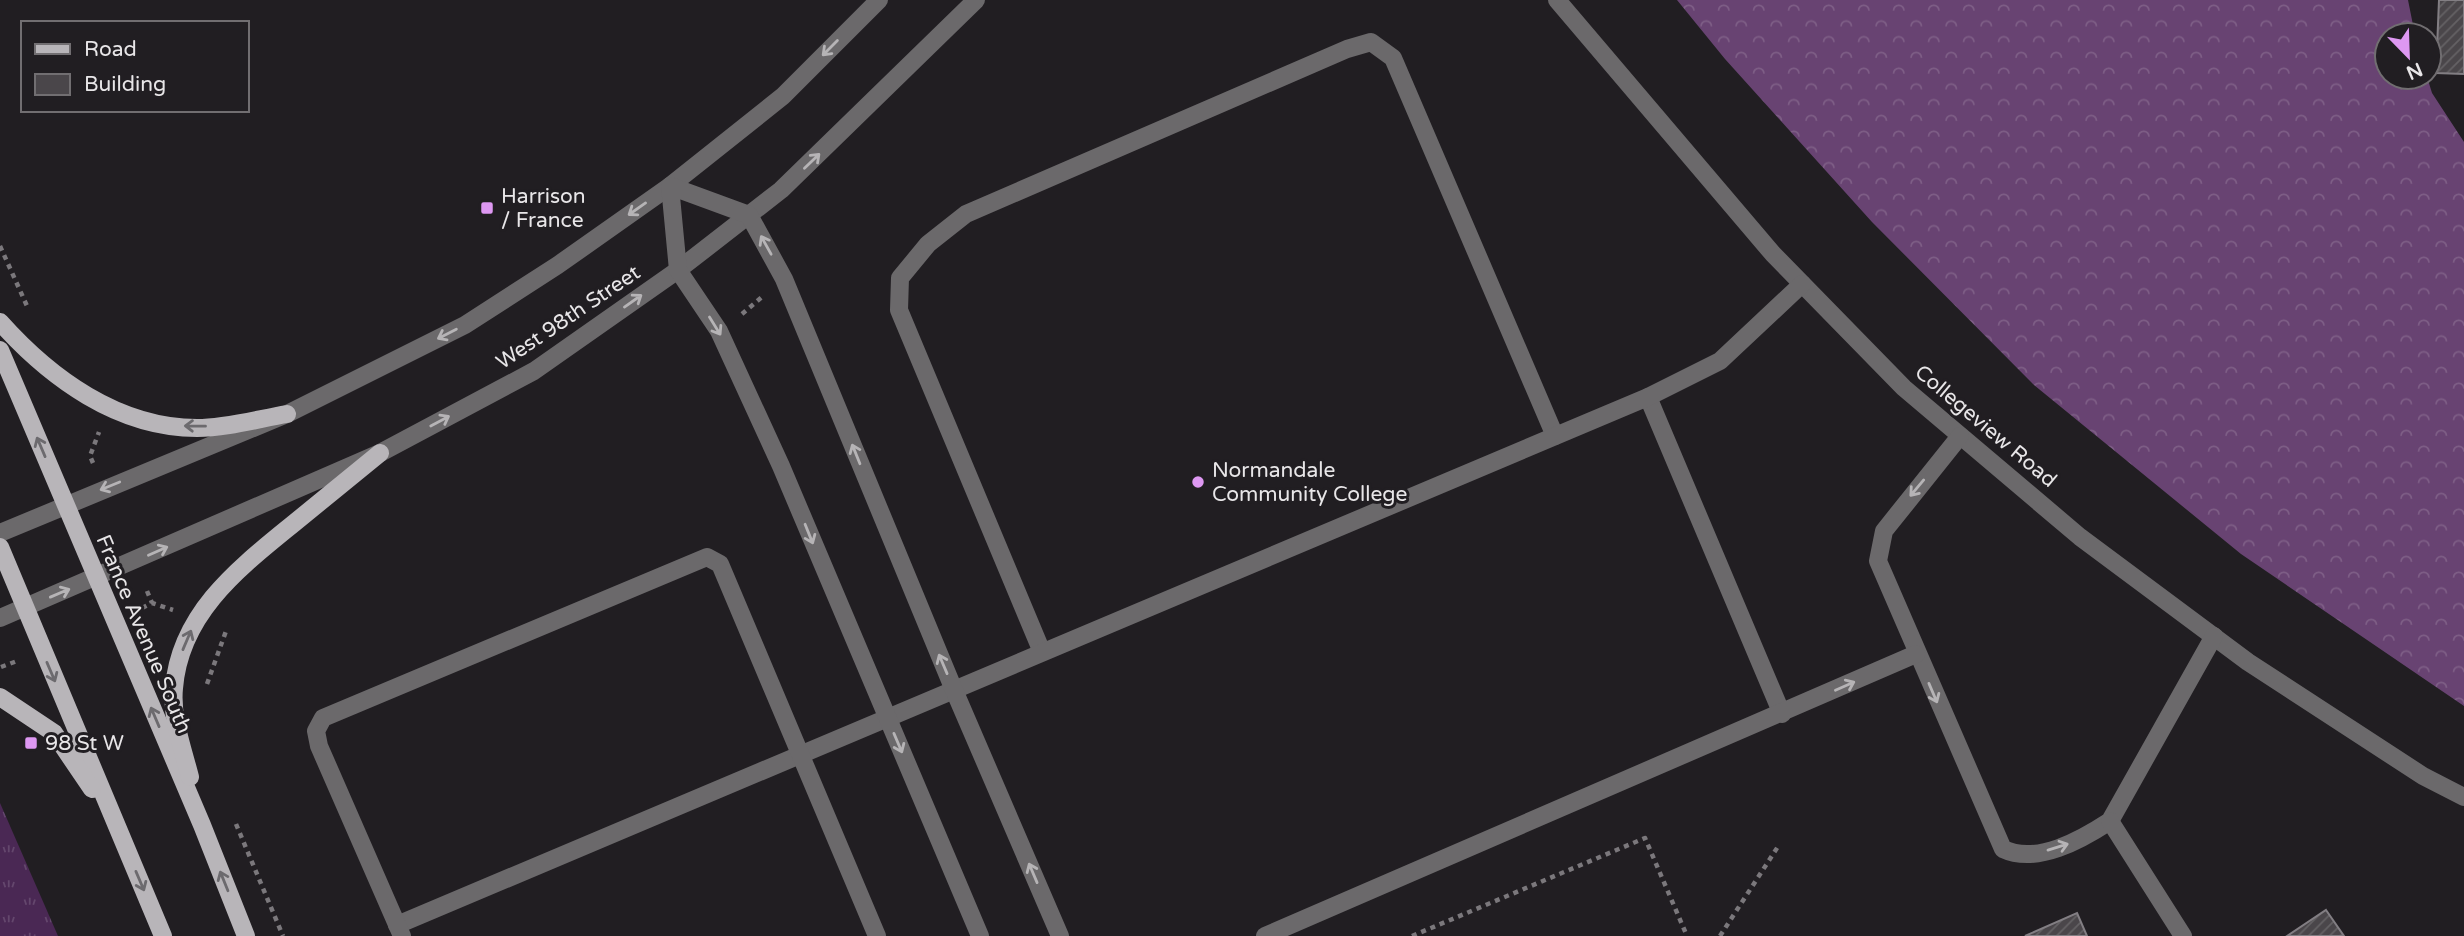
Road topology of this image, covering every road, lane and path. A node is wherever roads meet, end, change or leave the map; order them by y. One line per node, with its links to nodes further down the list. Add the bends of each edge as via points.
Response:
1 (879, 0): 4 (street, one-way to 4, via 783,96)
2 (976, 0): 5 (street, West 98th Street, one-way to 2, via 781,190)
3 (1557, 0): 8 (street, Collegeview Road)
4 (670, 186): 5 (street); 7 (street); 15 (street, one-way to 15, via 465,324)
5 (749, 215): 7 (street, West 98th Street); 36 (street, one-way to 5, via 784,279)
6 (0, 246): 10 (path)
7 (678, 270): 18 (street, West 98th Street, one-way to 7, via 534,372); 39 (street, one-way to 39, via 719,331)
8 (1802, 284): 14 (street, via 1720,361); 17 (street, Collegeview Road, via 1904,388)
9 (766, 294): 11 (path)
10 (28, 308)
11 (738, 316)
12 (0, 322): 15 (main road, one-way to 12, via 197,428 108,407 31,357)
13 (0, 350): 21 (main road, France Avenue South, one-way to 13)
14 (1648, 397): 16 (street); 38 (street)
15 (287, 414): 21 (street, one-way to 21)
16 (1555, 436): 31 (street); 31 (street, via 1393,58 1371,42 1347,49 965,214 928,244 900,278 899,310)
17 (1960, 436): 30 (street, Collegeview Road, via 2080,537); 32 (street, one-way to 32, via 1884,531 1878,561)
18 (380, 453): 24 (street, West 98th Street, one-way to 18); 45 (main road, one-way to 18, via 175,713 174,688 195,621 234,572)
19 (90, 456): 20 (path)
20 (78, 460)
21 (64, 506): 22 (street); 24 (main road, France Avenue South)
22 (0, 533)
23 (0, 547): 26 (main road)
24 (95, 578): 26 (street, West 98th Street, one-way to 24); 45 (main road, France Avenue South, one-way to 24)
25 (147, 591): 27 (path, via 152,603)
26 (25, 609): 28 (street, West 98th Street); 42 (main road, one-way to 42)
27 (141, 609)
28 (0, 618)
29 (227, 631): 35 (path)
30 (2214, 636): 41 (street, Collegeview Road, via 2423,776); 44 (street)
31 (1042, 652): 36 (street)
32 (1916, 654): 38 (street, one-way to 32); 44 (street, one-way to 44, via 2003,849 2013,853 2049,851 2082,840)
33 (17, 660): 34 (path)
34 (0, 668)
35 (206, 687)
36 (954, 690): 39 (street); 53 (street, one-way to 36)
37 (0, 697): 42 (main road, via 54,733)
38 (1782, 714): 54 (street)
39 (887, 718): 40 (street); 52 (street, one-way to 52)
40 (798, 755): 47 (street); 47 (street, via 720,564 707,557 323,718 316,731 319,746); 51 (street)
41 (2464, 797)
42 (114, 821): 48 (main road, one-way to 48)
43 (235, 821): 50 (path)
44 (2110, 821): 58 (street)
45 (202, 825): 49 (main road, France Avenue South, one-way to 45)
46 (1779, 845): 57 (path)
47 (399, 930)
48 (163, 936)
49 (246, 936)
50 (283, 936)
51 (877, 936)
52 (979, 936)
53 (1060, 936)
54 (1265, 936)
55 (1412, 936): 56 (path, via 1645,838)
56 (1687, 936)
57 (1720, 936)
58 (2183, 936)

